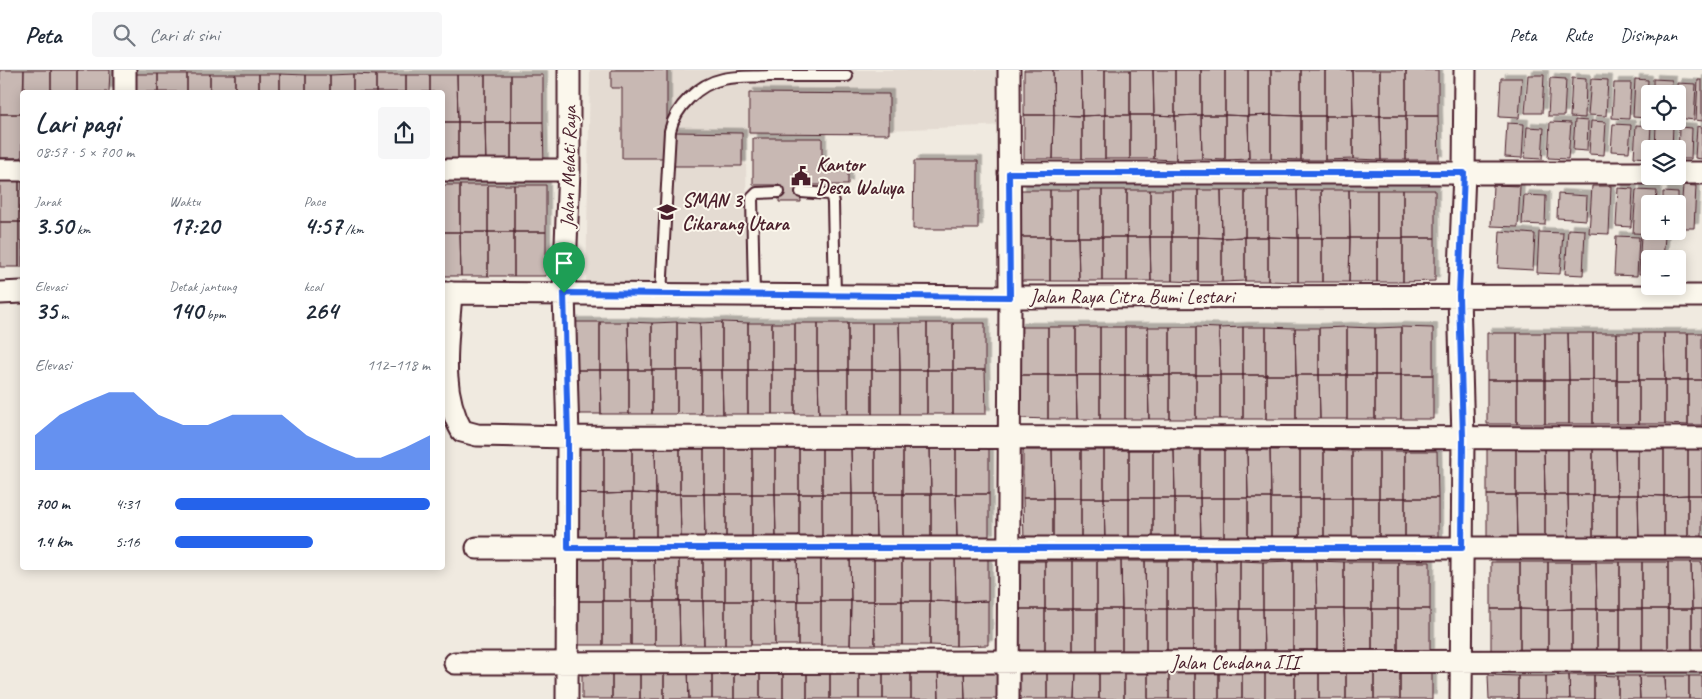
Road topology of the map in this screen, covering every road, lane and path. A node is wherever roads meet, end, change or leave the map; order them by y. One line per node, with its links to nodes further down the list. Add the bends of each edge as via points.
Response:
1 (125, 70): 6 (street)
2 (569, 70): 10 (street, Jalan Melati Raya)
3 (1010, 70): 11 (street)
4 (1465, 70): 12 (street)
5 (847, 76): 22 (lane, via 722,79 699,91 682,107 672,121 670,131)
6 (125, 90)
7 (0, 170): 8 (street)
8 (20, 170)
9 (445, 170): 10 (street)
10 (569, 170): 21 (street, Jalan Melati Raya)
11 (1009, 173): 12 (street); 27 (street)
12 (1464, 173): 13 (street); 25 (street)
13 (1641, 173)
14 (1686, 173): 15 (street)
15 (1702, 173)
16 (779, 192): 23 (lane, via 758,193 752,198)
17 (801, 192): 24 (lane, via 828,194 834,203)
18 (0, 292): 19 (street)
19 (20, 292)
20 (447, 293): 21 (street, Jalan Raya Citra Bumi Lestari); 28 (street, via 446,374 454,417 462,431 477,436)
21 (564, 293): 22 (street, Jalan Raya Citra Bumi Lestari); 28 (street, Jalan Melati Raya)
22 (661, 294): 23 (street, Jalan Raya Citra Bumi Lestari)
23 (754, 294): 24 (street, Jalan Raya Citra Bumi Lestari)
24 (835, 295): 27 (street, Jalan Raya Citra Bumi Lestari)
25 (1459, 296): 26 (street, Jalan Raya Citra Bumi Lestari); 27 (street, Jalan Raya Citra Bumi Lestari); 30 (street)
26 (1702, 296)
27 (1010, 297): 29 (street)
28 (568, 437): 29 (street); 33 (street, Jalan Melati Raya)
29 (1009, 438): 30 (street); 34 (street)
30 (1463, 438): 31 (street); 35 (street)
31 (1702, 438)
32 (478, 548): 33 (street)
33 (568, 548): 34 (street); 40 (street, Jalan Melati Raya)
34 (1009, 548): 35 (street); 38 (street)
35 (1462, 548): 36 (street); 39 (street)
36 (1702, 548)
37 (1702, 661): 39 (street, Jalan Cendana III)
38 (1009, 662): 39 (street, Jalan Cendana III); 40 (street, Jalan Cendana III); 43 (street)
39 (1462, 662): 44 (street)
40 (567, 663): 41 (street, Jalan Cendana III); 42 (street, Jalan Melati Raya)
41 (455, 664)
42 (567, 699)
43 (1008, 699)
44 (1461, 699)

